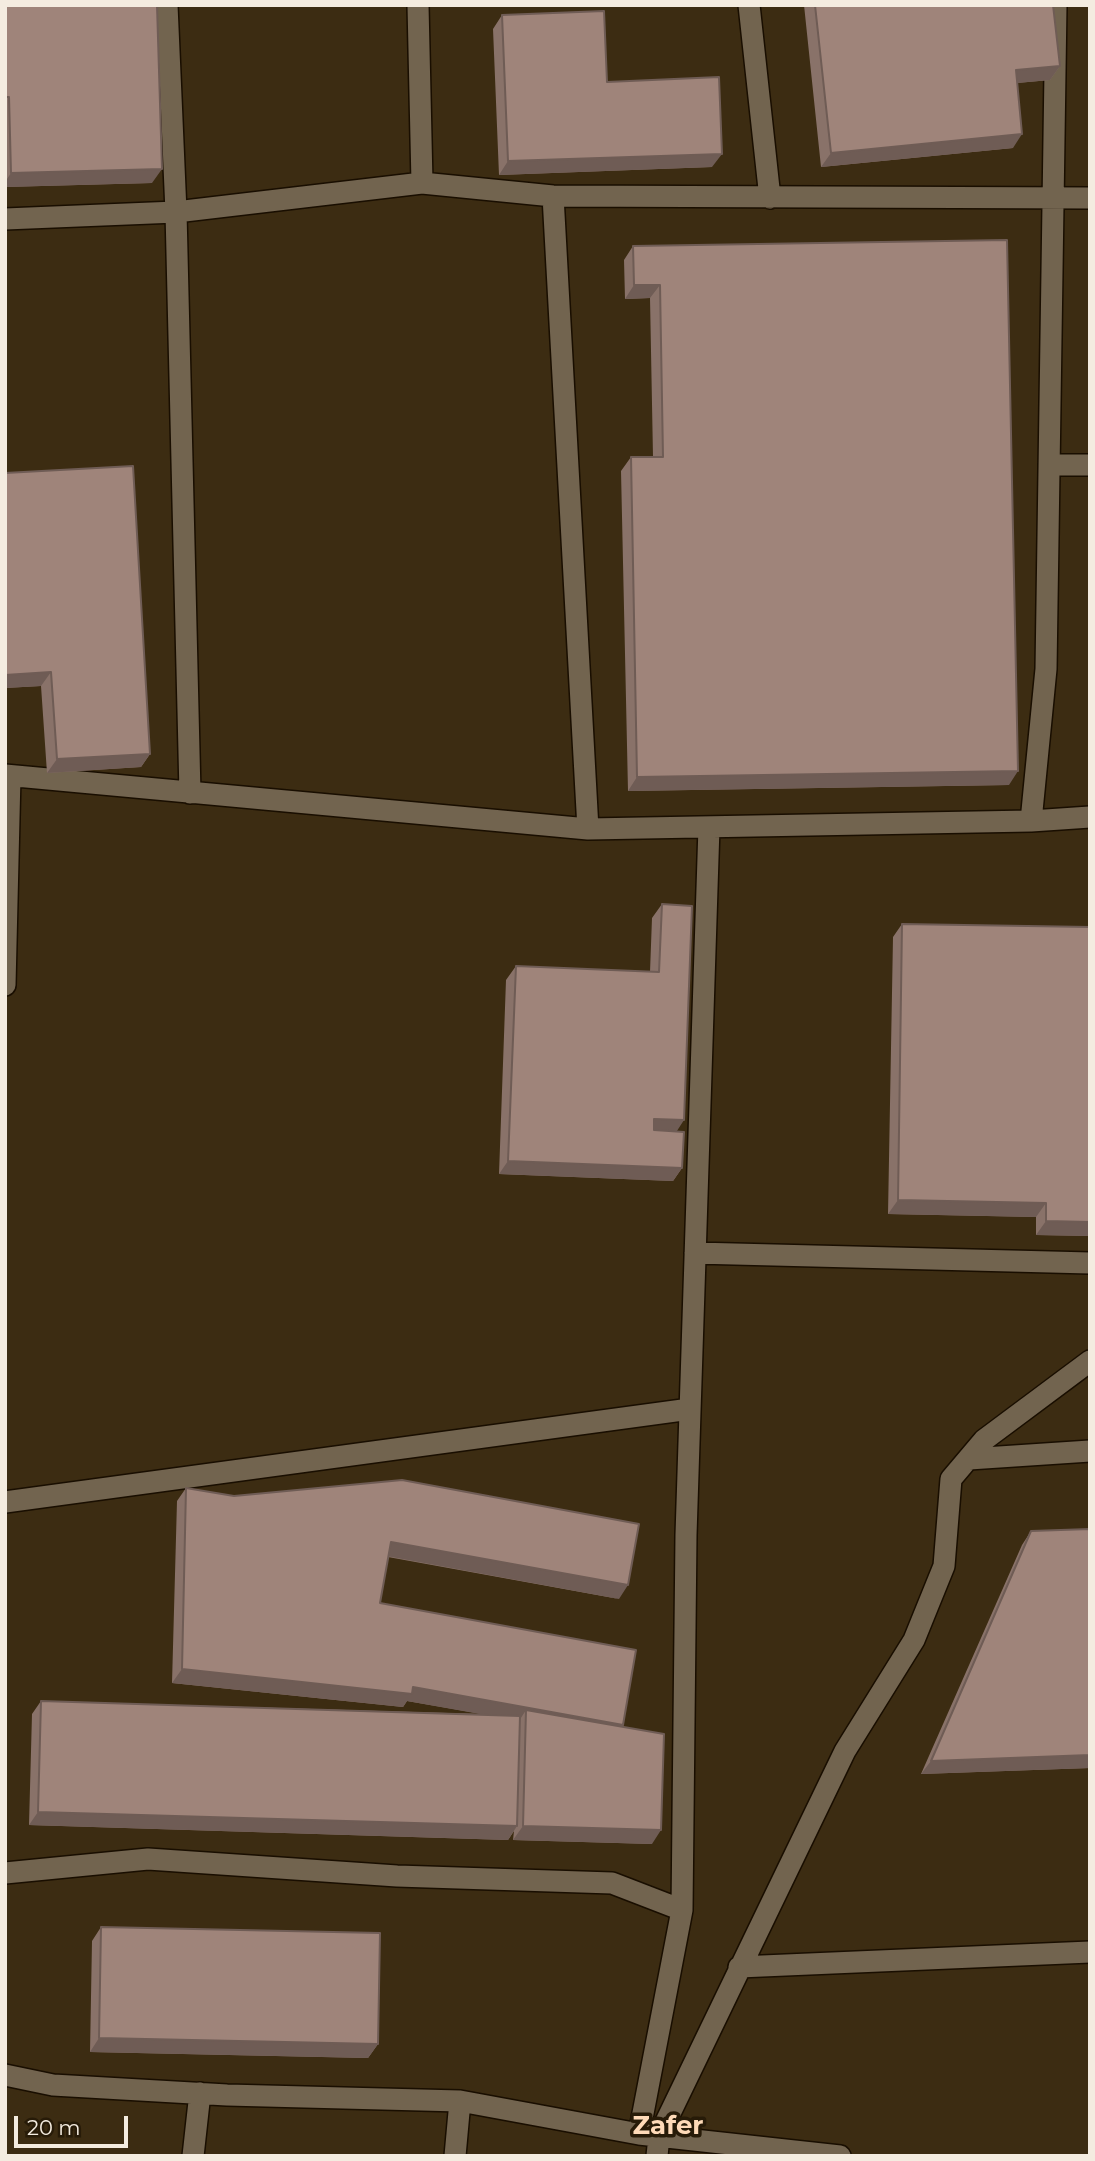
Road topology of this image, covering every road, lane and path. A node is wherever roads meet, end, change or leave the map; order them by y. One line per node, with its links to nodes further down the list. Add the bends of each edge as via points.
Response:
1 (167, 5): 10 (street)
2 (418, 5): 5 (street)
3 (749, 5): 7 (street)
4 (1056, 5): 8 (street)
5 (422, 183): 6 (street); 10 (street)
6 (553, 196): 7 (street); 19 (street)
7 (770, 198): 8 (street)
8 (1053, 198): 9 (street); 12 (street)
9 (1090, 198)
10 (176, 212): 11 (street); 15 (street)
11 (5, 219)
12 (1049, 465): 13 (street); 17 (street, via 1046,670)
13 (1090, 465)
14 (8, 775): 15 (street); 20 (street)
15 (190, 793): 19 (street)
16 (1090, 817): 17 (street)
17 (1031, 821): 18 (street)
18 (709, 827): 19 (street); 21 (street)
19 (588, 829)
20 (5, 985)
21 (695, 1253): 22 (street); 24 (street)
22 (1090, 1263)
23 (1090, 1360): 26 (street, via 1028,1404)
24 (690, 1409): 27 (street); 29 (street)
25 (1090, 1451): 26 (street)
26 (969, 1459): 31 (street, via 951,1479 944,1566 914,1640 845,1751)
27 (5, 1502)
28 (5, 1873): 29 (street, via 148,1859 397,1876 612,1883)
29 (682, 1910): 35 (street)
30 (1090, 1952): 31 (street)
31 (739, 1967): 35 (street)
32 (5, 2075): 33 (street, via 53,2085)
33 (200, 2093): 34 (street); 36 (street)
34 (460, 2101): 35 (street); 37 (street)
35 (652, 2142): 38 (street)
36 (193, 2156)
37 (455, 2156)
38 (840, 2156)

